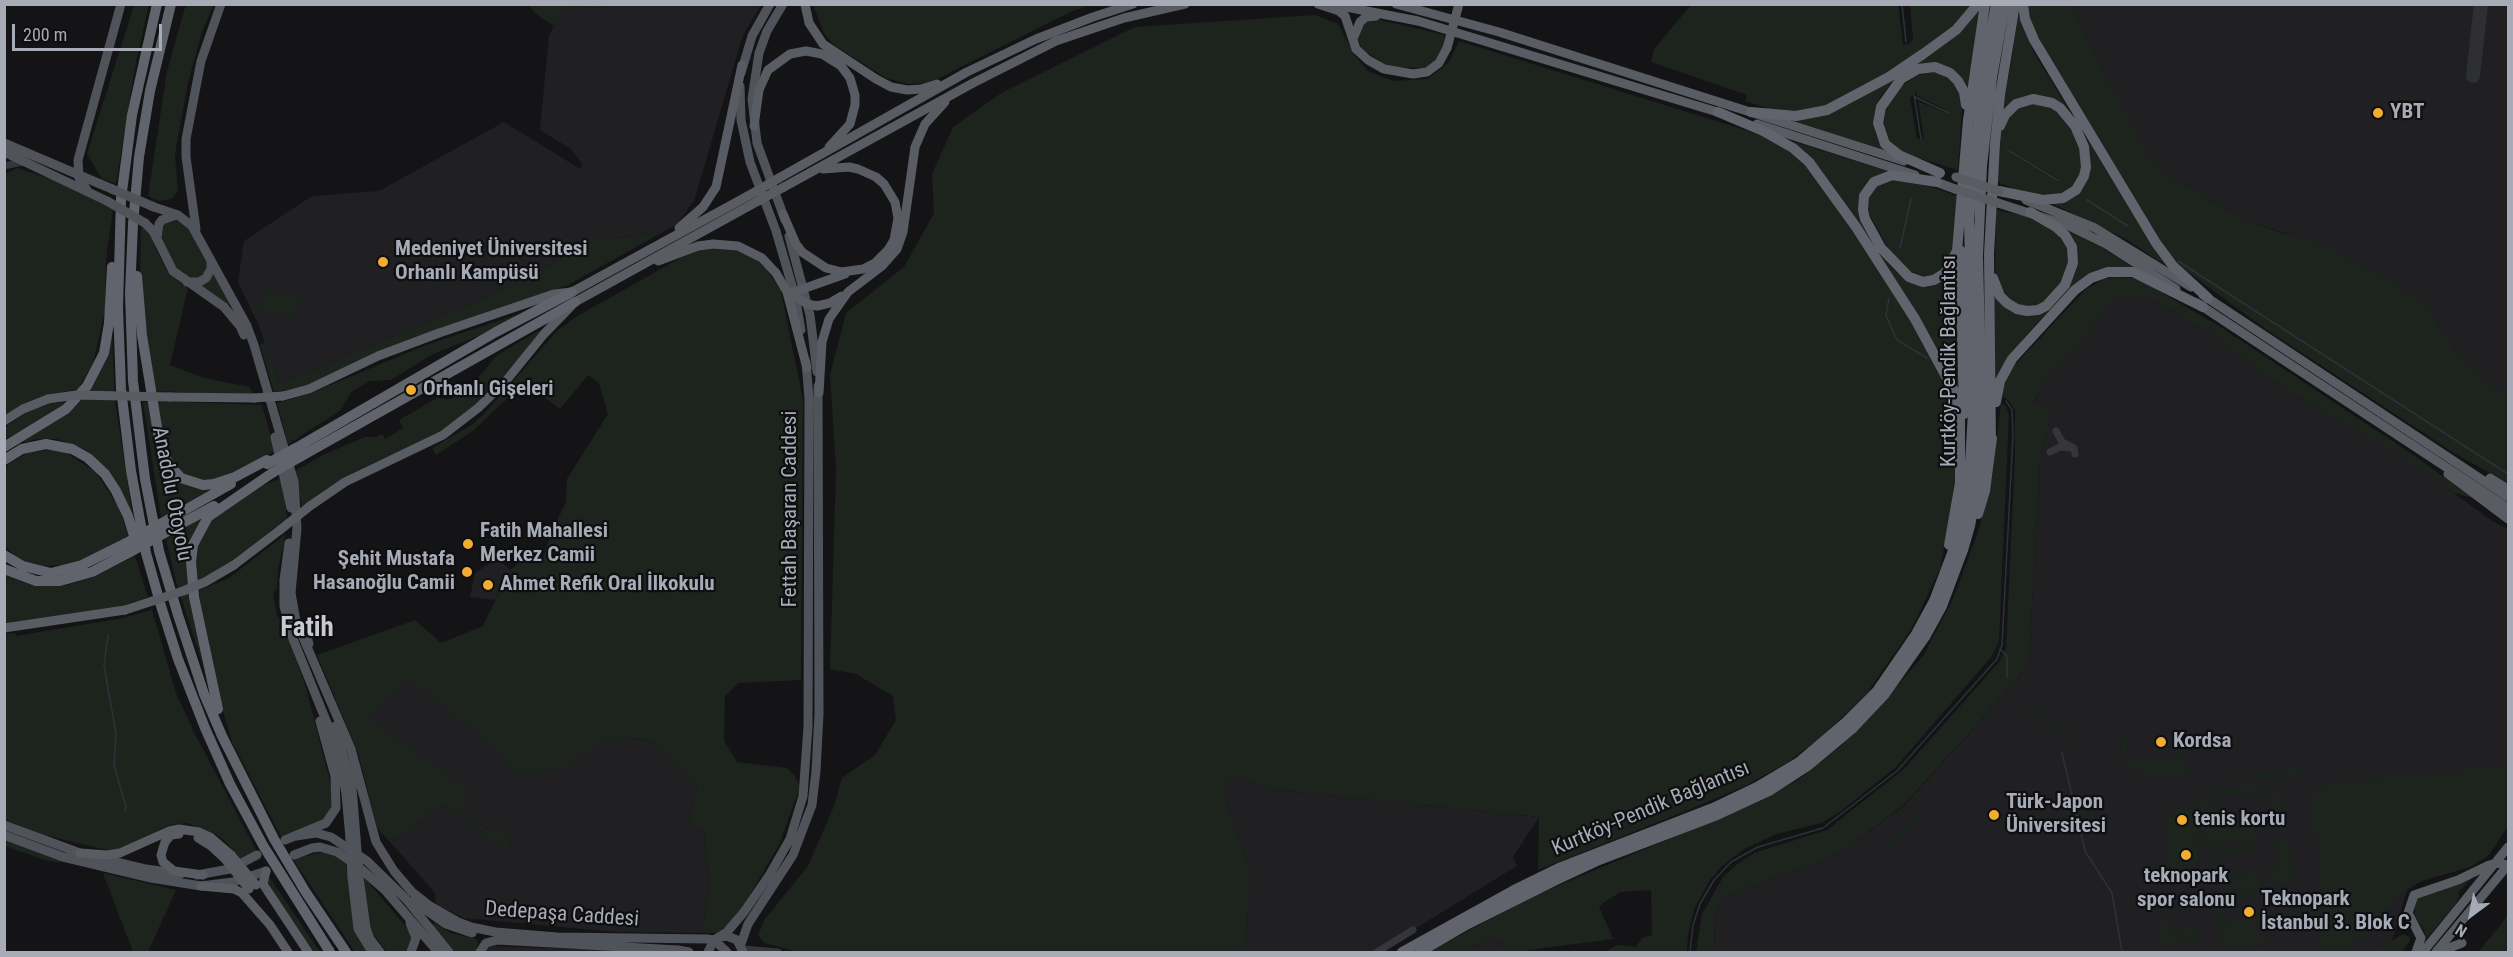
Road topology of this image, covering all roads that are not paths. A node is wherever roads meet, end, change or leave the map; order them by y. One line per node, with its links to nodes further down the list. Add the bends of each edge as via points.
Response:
1 (121, 4): 35 (main road)
2 (157, 4): 46 (highway, Anadolu Otoyolu, via 132,115)
3 (171, 4): 50 (highway, Anadolu Otoyolu, via 150,91)
4 (221, 4): 52 (main road, via 201,62 186,139)
5 (770, 4): 24 (main road, Fettah Başaran Caddesi)
6 (783, 4): 30 (main road, via 767,31 756,63)
7 (805, 4): 25 (highway, via 809,23 823,44 891,87 921,89)
8 (1133, 4): 25 (highway, via 1036,39)
9 (1185, 4): 26 (highway, via 1124,18 1056,41)
10 (1317, 4): 23 (highway, via 1345,16)
11 (1331, 4): 21 (highway)
12 (1396, 4): 22 (highway)
13 (1413, 4): 22 (highway)
14 (1459, 4): 23 (highway, bridge, via 1443,59 1421,73 1384,69 1368,60)
15 (1978, 4): 28 (highway, via 1956,30 1923,54 1827,110 1796,116)
16 (1986, 4): 29 (highway)
17 (1996, 4): 84 (highway, Kurtköy-Pendik Bağlantısı, via 1982,78 1969,220 1972,454 1965,504)
18 (2005, 4): 81 (highway, Kurtköy-Pendik Bağlantısı, via 1982,166 1978,256 1982,426 1979,476)
19 (2015, 4): 32 (highway)
20 (2023, 4): 62 (highway, via 2034,40 2156,243)
21 (1418, 21): 23 (highway, via 1366,17 1358,25); 27 (highway)
22 (1464, 21): 28 (highway)
23 (1353, 41)
24 (742, 65): 53 (highway, via 716,187 703,207); 59 (main road, Fettah Başaran Caddesi, via 740,107 745,142)
25 (966, 72): 34 (highway)
26 (973, 83): 39 (highway); 60 (highway, via 941,105 925,124 915,147 901,241 882,266)
27 (1718, 112): 41 (highway); 75 (highway, via 1793,148 1809,162 1863,236 1951,384 1960,419)
28 (1751, 112): 41 (highway)
29 (1968, 120): 41 (highway, via 1962,87 1950,73 1935,67 1909,74 1884,100 1878,123 1885,144); 51 (highway)
30 (754, 126): 34 (highway, via 759,90 772,66 797,52 830,57 850,78 855,105 845,131); 48 (main road)
31 (4, 143): 38 (main road)
32 (1995, 144): 44 (highway, via 2010,109 2024,100 2044,100 2060,108 2075,126 2085,158 2084,176 2076,190 2062,198 2043,200); 55 (highway)
33 (4, 152): 36 (main road)
34 (817, 158): 42 (highway)
35 (78, 160): 38 (main road); 40 (main road)
36 (27, 162): 37 (street); 43 (main road)
37 (4, 166)
38 (62, 167): 40 (main road)
39 (814, 170): 42 (highway); 57 (highway, via 849,167 868,172 884,184 894,202 897,228 888,250 875,263)
40 (78, 174): 43 (main road); 49 (main road, bridge)
41 (1938, 177): 44 (highway, bridge, via 1956,177); 47 (highway, bridge, via 1956,189); 51 (highway, via 1892,175 1874,182 1864,196 1863,210 1872,234 1896,266 1923,282 1945,273 1953,262)
42 (782, 183): 45 (highway, bridge)
43 (87, 190): 54 (main road, bridge, via 145,223)
44 (1998, 191): 62 (highway, via 2095,228)
45 (756, 196): 53 (highway); 61 (highway)
46 (121, 199): 70 (highway, via 113,246 108,333 98,369 66,409); 88 (highway, Anadolu Otoyolu, via 118,308 129,459 146,553)
47 (2030, 212): 55 (highway, via 2056,227 2072,247 2071,272 2057,296 2038,310 2017,309 2007,303 1994,283); 62 (highway, via 2106,244)
48 (783, 214): 57 (highway, via 802,252 826,268); 59 (main road)
49 (178, 215): 52 (main road, via 188,221); 54 (main road, via 166,217 159,224)
50 (133, 224): 74 (highway, via 146,364 165,459 181,478 203,485); 90 (highway, Anadolu Otoyolu, via 133,381 152,517 190,653)
51 (1960, 227): 75 (highway, via 1965,435)
52 (199, 237): 56 (main road)
53 (664, 242): 61 (highway)
54 (158, 244): 58 (main road, via 168,265)
55 (1989, 254): 69 (highway)
56 (211, 258): 58 (main road, via 206,278); 86 (main road, via 247,326 294,482 297,528 291,593)
57 (850, 273): 59 (highway)
58 (185, 282): 85 (main road, via 224,307 241,328 250,352 291,502)
59 (797, 292): 63 (main road); 64 (main road, Fettah Başaran Caddesi)
60 (848, 292): 63 (highway, via 826,304); 65 (highway, via 825,331)
61 (574, 297): 64 (highway, via 698,246 738,246 762,258 780,279 791,304); 66 (highway, bridge, via 554,294 439,333 378,356 309,389 283,396 76,395 48,399); 74 (highway, bridge, via 496,332); 87 (highway, bridge, via 505,382 478,408 443,435 345,482 234,565 205,582 125,610)
62 (2206, 302): 68 (highway); 69 (highway, via 2133,272 2108,272 2091,278 2075,290 2005,369); 71 (highway)
63 (807, 304): 65 (main road)
64 (807, 368): 111 (main road, Fettah Başaran Caddesi, via 808,727 803,796 790,839 770,874 744,912)
65 (819, 393): 113 (main road, via 819,714 812,805 793,855 748,924)
66 (4, 421)
67 (2056, 431): 72 (street, via 2062,442 2074,448 2075,454 2065,447)
68 (2420, 438): 76 (highway); 77 (highway)
69 (1991, 446): 81 (highway, via 1985,491 1975,527)
70 (4, 447)
71 (2418, 450): 78 (highway); 79 (highway)
72 (2050, 452)
73 (4, 460): 88 (highway, via 29,446 54,444 80,453 101,470 128,516 158,620)
74 (269, 466): 80 (highway, bridge); 90 (highway, via 208,517 196,537 192,554 194,597 214,698)
75 (1960, 482): 84 (highway)
76 (2508, 489)
77 (2508, 497)
78 (2508, 508)
79 (2508, 519)
80 (128, 547): 82 (highway, via 51,573 23,566); 83 (highway, via 92,572 60,581 36,581)
81 (1963, 550): 132 (highway, Kurtköy-Pendik Bağlantısı, via 1942,606 1906,666 1852,729 1809,765 1769,791 1717,815 1554,880)
82 (4, 555)
83 (4, 569)
84 (1946, 572): 131 (highway, Kurtköy-Pendik Bağlantısı, via 1916,634 1876,691 1799,762 1713,808 1514,890)
85 (284, 606): 86 (main road); 89 (main road, via 293,639)
86 (297, 626): 89 (main road); 89 (main road, via 310,627 306,632)
87 (4, 628)
88 (178, 659): 118 (highway, Anadolu Otoyolu, via 244,810)
89 (317, 686): 93 (main road, via 337,800 327,823); 105 (main road, bridge, via 340,764); 110 (main road, Dedepaşa Caddesi, via 351,749 376,842 394,871 420,898 458,922 495,932)
90 (241, 778): 119 (highway, Anadolu Otoyolu, via 305,891)
91 (4, 825): 96 (main road)
92 (4, 835): 106 (main road, via 63,857)
93 (296, 836): 94 (main road); 103 (main road, via 316,833 331,837)
94 (285, 840)
95 (2508, 847): 100 (highway)
96 (80, 854): 99 (highway, via 120,853 179,829 210,837); 104 (main road, via 163,873)
97 (257, 855): 104 (main road, via 230,869)
98 (294, 855): 108 (main road, via 312,848 328,849 355,864)
99 (228, 857): 104 (highway, via 199,839 171,835 161,848 163,862 174,871); 107 (highway, bridge)
100 (2497, 863): 101 (highway); 133 (highway, via 2414,895 2408,913 2421,938); 134 (highway)
101 (2508, 865): 135 (highway)
102 (266, 871): 106 (main road, via 233,882); 117 (highway, via 263,884)
103 (379, 872): 110 (main road, via 423,909 457,929 480,934); 124 (main road)
104 (203, 875)
105 (356, 877): 120 (main road, via 358,929); 121 (main road, via 366,928)
106 (201, 886): 114 (highway, via 242,892)
107 (253, 887): 115 (highway); 116 (highway)
108 (385, 890): 122 (main road, via 414,931 416,945); 123 (main road)
109 (1413, 930): 130 (street)
110 (522, 934): 111 (main road, Dedepaşa Caddesi)
111 (717, 939): 113 (main road, Dedepaşa Caddesi, via 732,937); 127 (main road, Fettah Başaran Caddesi); 128 (main road)
112 (2462, 943): 135 (highway)
113 (742, 948): 129 (street)
114 (288, 952)
115 (294, 952)
116 (302, 952)
117 (308, 952)
118 (330, 952)
119 (346, 952)
120 (372, 952)
121 (380, 952)
122 (411, 952)
123 (438, 952)
124 (449, 952)
125 (480, 952): 126 (main road, Dedepaşa Caddesi, via 486,943 498,940)
126 (689, 952)
127 (708, 952)
128 (728, 952)
129 (778, 952)
130 (1377, 952)
131 (1402, 952)
132 (1420, 952)
133 (2415, 952)
134 (2423, 952)
135 (2438, 952)

